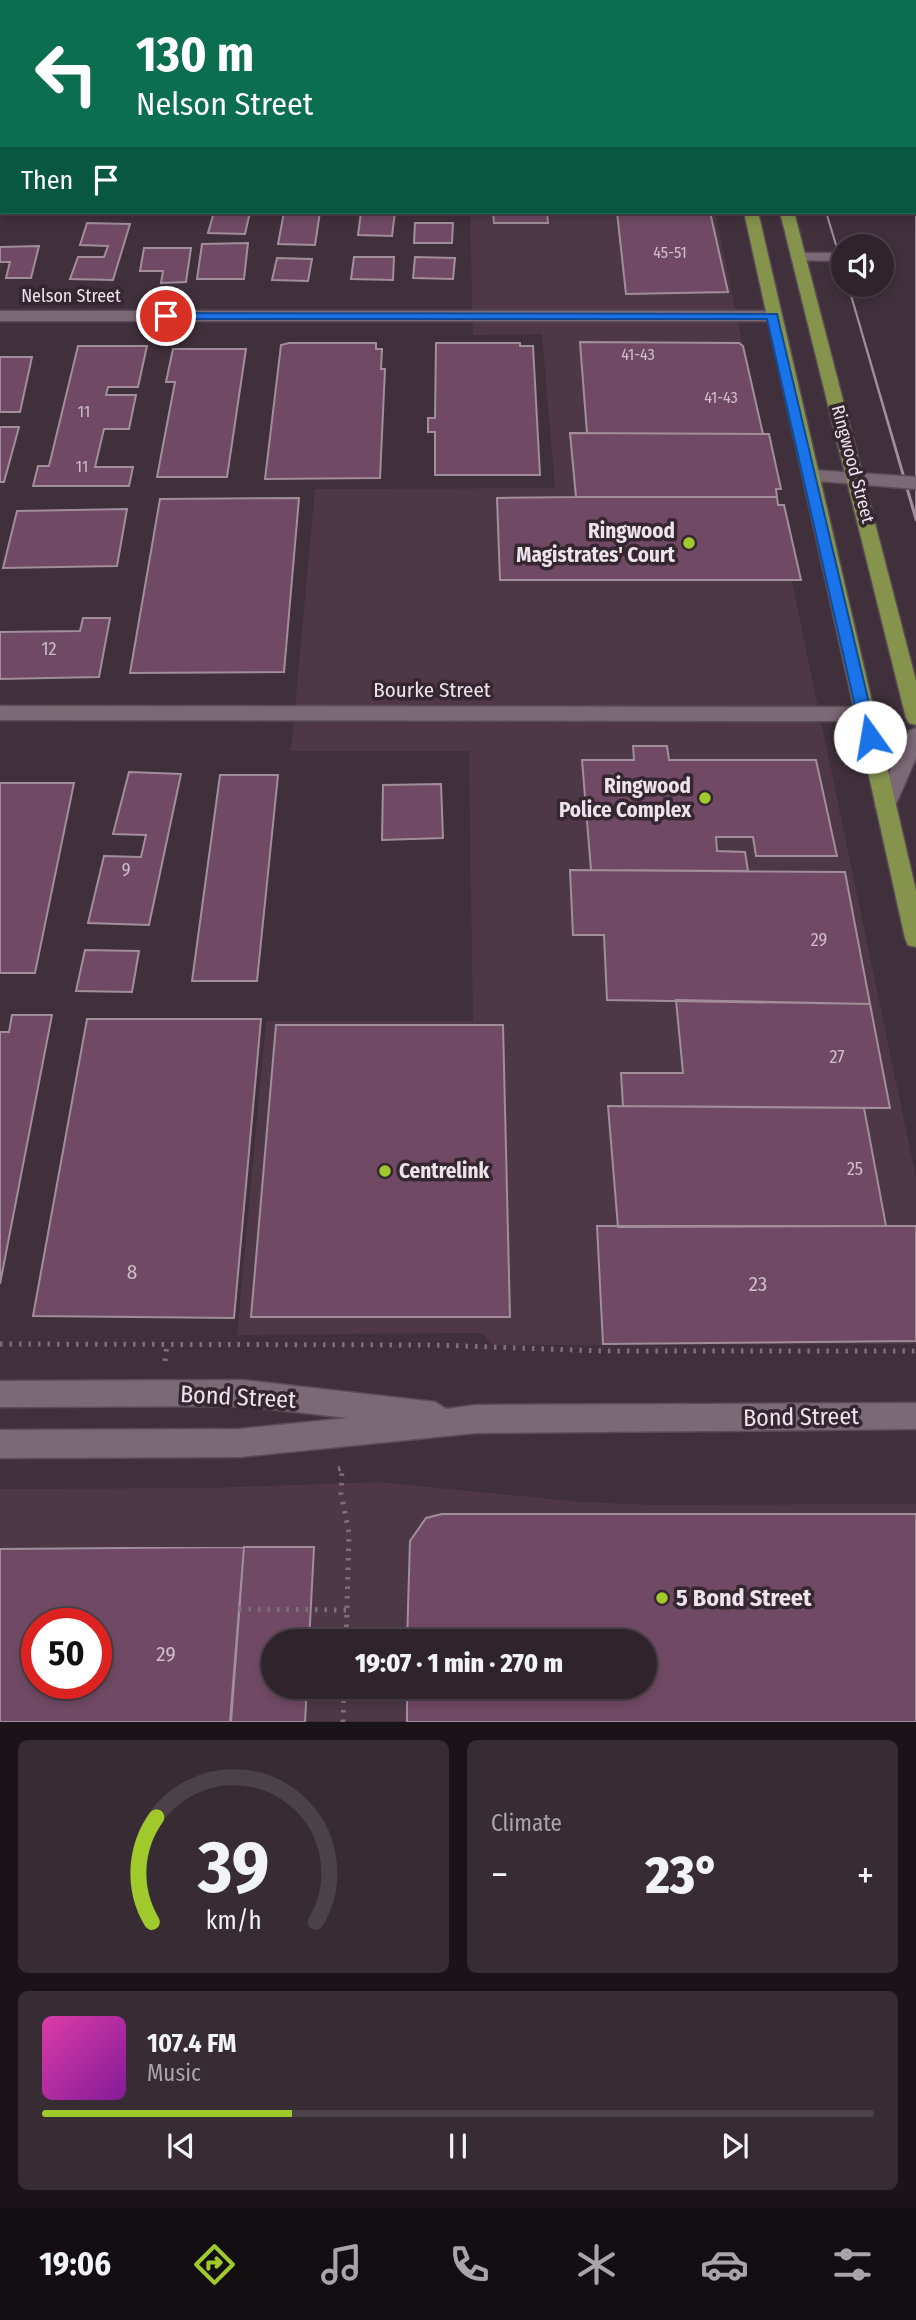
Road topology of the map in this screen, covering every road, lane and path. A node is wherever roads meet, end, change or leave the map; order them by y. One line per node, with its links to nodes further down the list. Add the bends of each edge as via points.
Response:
1 (751, 214): 6 (main road, Ringwood Street)
2 (788, 214): 3 (main road, Ringwood Street)
3 (799, 257): 4 (street); 8 (main road, Ringwood Street)
4 (831, 257)
5 (0, 316): 6 (street, Nelson Street)
6 (772, 316): 7 (main road, Ringwood Street)
7 (811, 476): 8 (street); 11 (main road, Ringwood Street)
8 (857, 479): 9 (street); 12 (main road, Ringwood Street)
9 (916, 483)
10 (0, 713): 11 (street, Bourke Street)
11 (864, 714): 14 (main road, Ringwood Street)
12 (916, 718)
13 (916, 736): 14 (street)
14 (885, 806): 15 (main road, Ringwood Street)
15 (916, 938)
16 (0, 1344): 17 (path)
17 (916, 1351)
18 (0, 1394): 20 (street, Bond Street, via 243,1393)
19 (916, 1416): 20 (street, Bond Street)
20 (476, 1419): 21 (street, Bond Street, via 240,1443)
21 (0, 1444)
22 (342, 1468): 24 (path, via 341,1493 349,1533)
23 (239, 1609): 24 (path)
24 (347, 1610): 25 (path)
25 (346, 1629)
26 (344, 1699): 27 (path)
27 (343, 1721)

